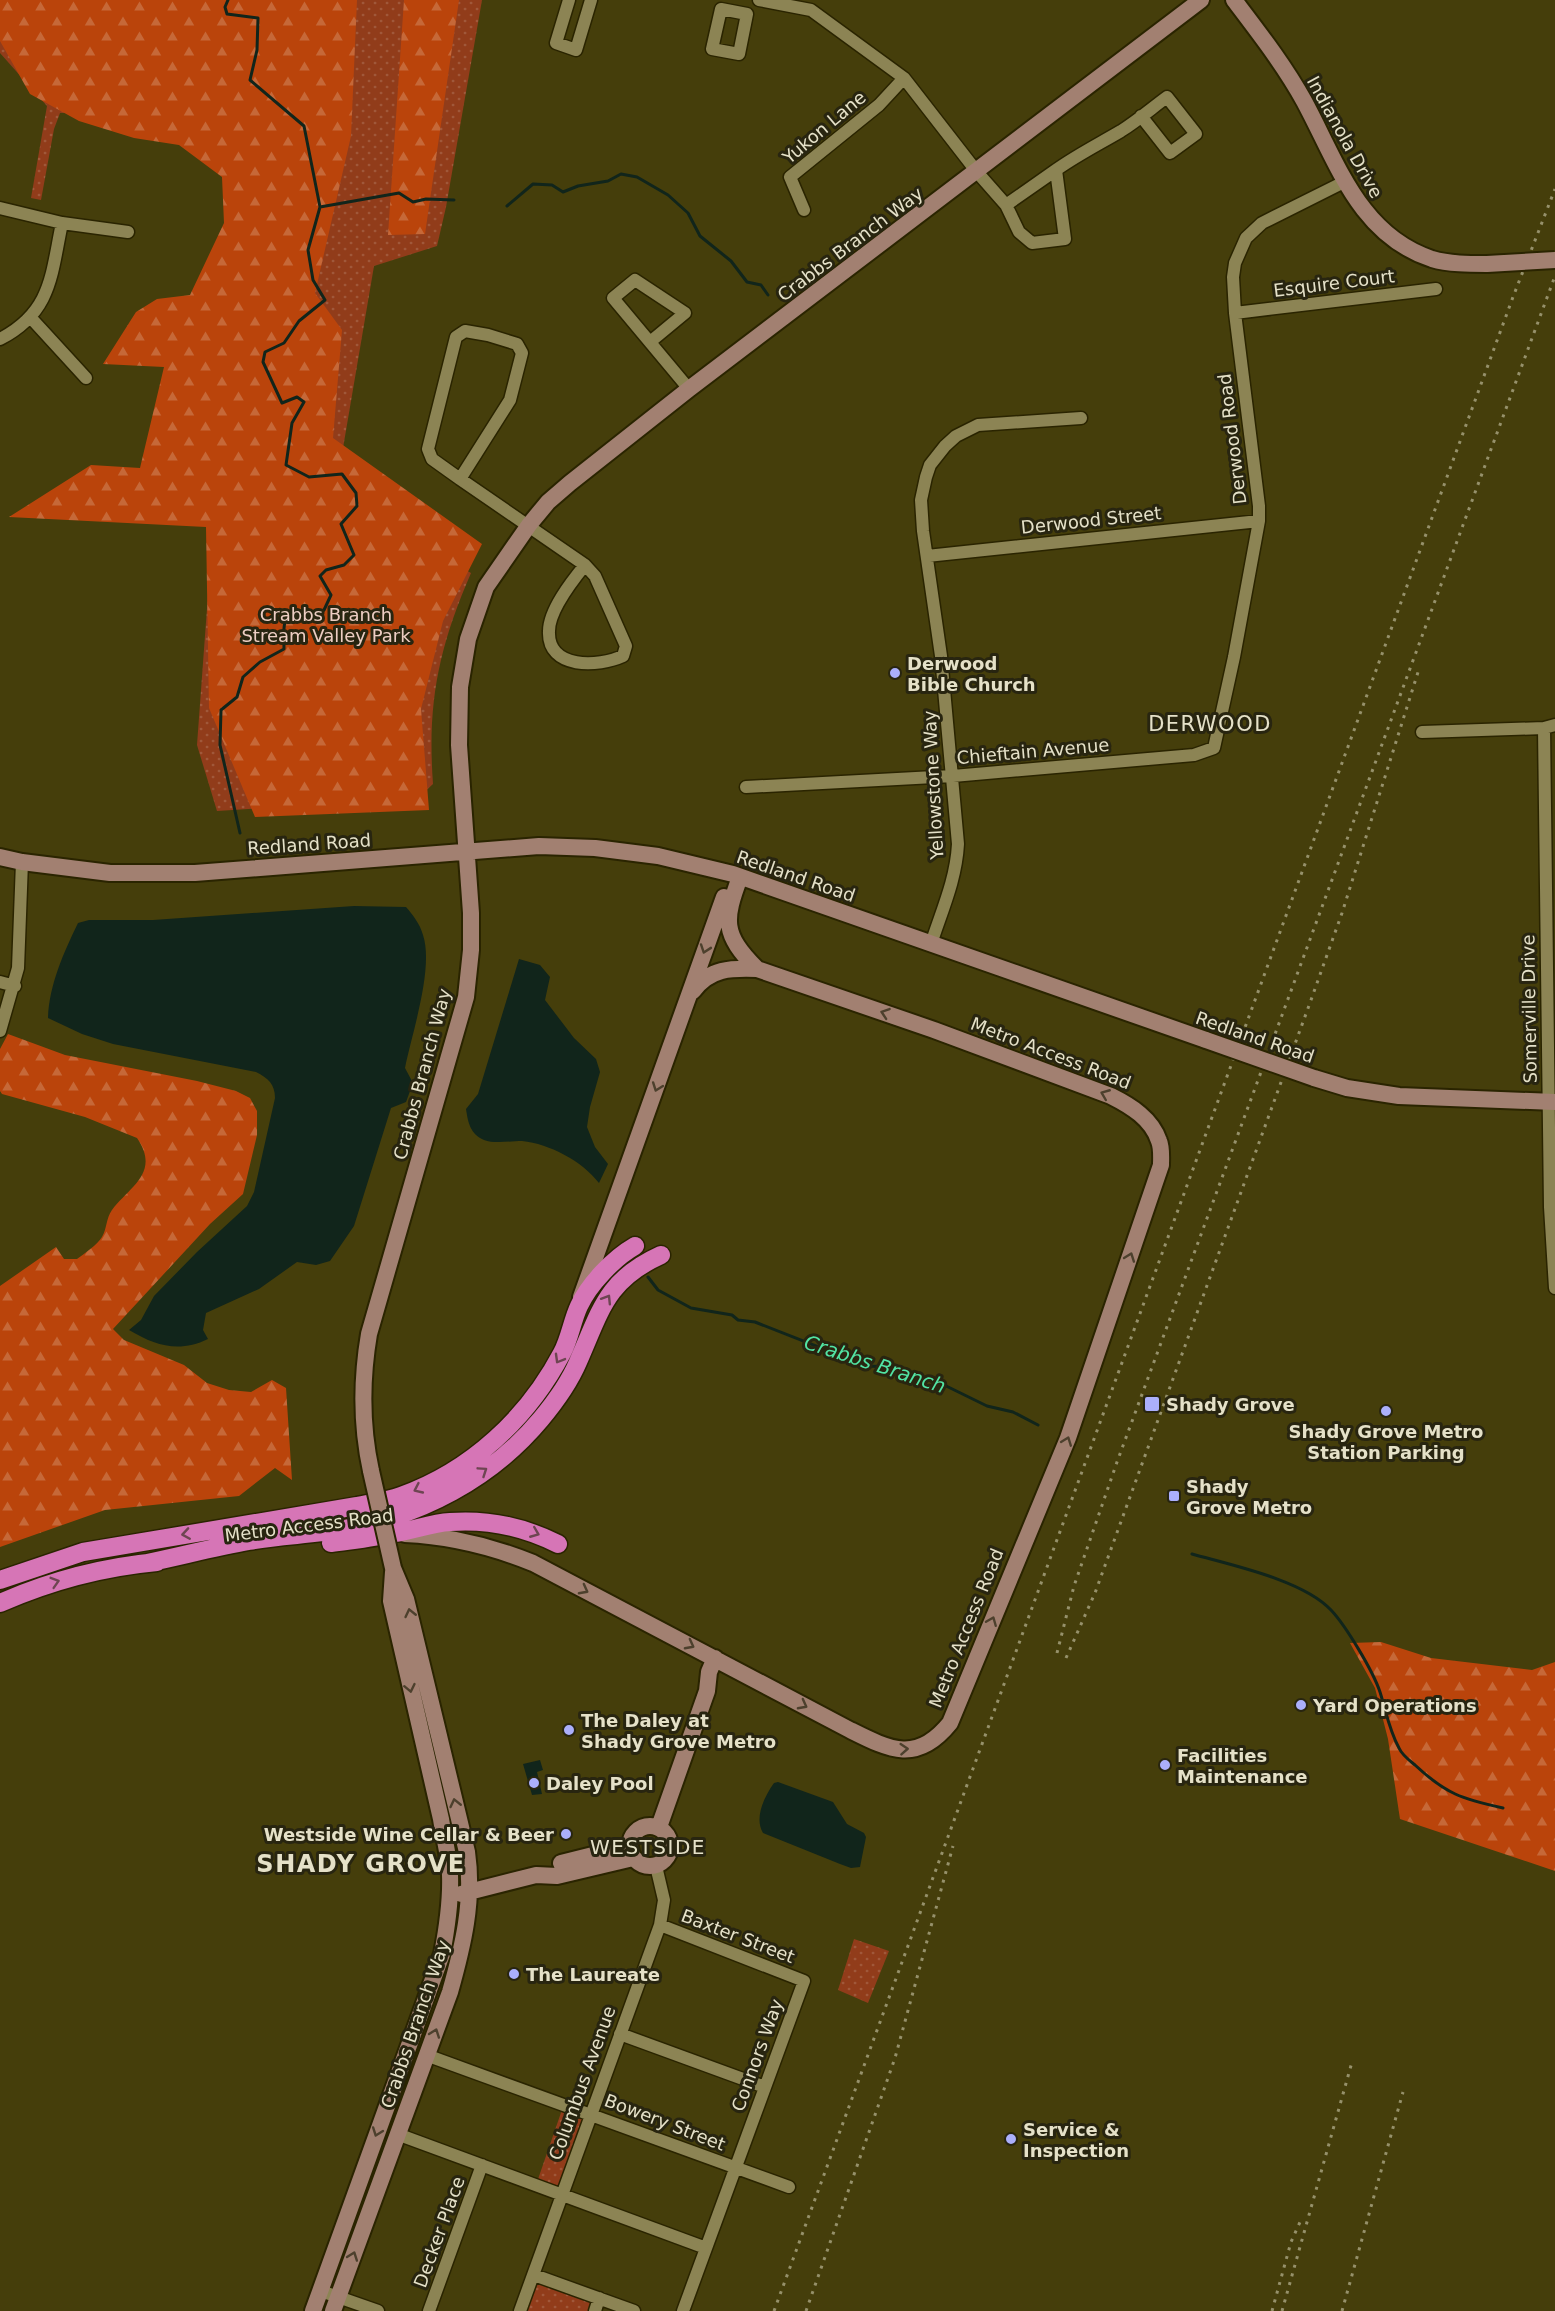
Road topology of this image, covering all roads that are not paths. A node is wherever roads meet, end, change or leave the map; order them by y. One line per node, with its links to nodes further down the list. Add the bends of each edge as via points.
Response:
1 (569, 0): 2 (street, via 556,44 576,50)
2 (591, 0)
3 (759, 0): 6 (street, via 811,10)
4 (1201, 0): 9 (main road, Crabbs Branch Way)
5 (1234, 0): 10 (main road, Indianola Drive, via 1293,82)
6 (904, 78): 9 (street); 13 (street, Yukon Lane, via 879,105 790,177)
7 (1141, 116): 7 (street, via 1167,97 1196,134 1170,153); 8 (street)
8 (1056, 170): 11 (street); 11 (street, via 1065,239 1032,243 1019,232)
9 (977, 172): 11 (street); 23 (main road, Crabbs Branch Way)
10 (1344, 182): 16 (main road, Indianola Drive, bridge, via 1383,232 1433,259 1460,264); 18 (street, Derwood Road, via 1262,222 1246,238 1233,277)
11 (1006, 205)
12 (0, 208): 14 (street)
13 (804, 210)
14 (62, 223): 15 (street); 19 (street, via 47,293)
15 (128, 232)
16 (1555, 260)
17 (1436, 289): 18 (street, Esquire Court)
18 (1236, 313): 26 (street, Derwood Road)
19 (31, 318): 20 (street); 22 (street)
20 (0, 339)
21 (650, 342): 21 (street, via 613,298 635,280 685,313); 23 (street)
22 (86, 378)
23 (689, 389): 27 (main road, Crabbs Branch Way, via 570,483)
24 (1081, 418): 28 (street, Yellowstone Way, via 978,425 956,436 938,454 926,477 921,500)
25 (460, 479): 25 (street, via 432,459 428,449 456,337 465,331 517,344 522,353 510,400); 27 (street)
26 (1259, 521): 28 (street, Derwood Street); 32 (street, Derwood Road)
27 (529, 525): 29 (street); 35 (main road, Crabbs Branch Way, via 486,587 468,639 459,722)
28 (927, 556): 33 (street, Yellowstone Way)
29 (585, 565): 29 (street, via 595,576 626,646 623,656 610,662 588,665 570,661 550,644 551,619)
30 (1550, 727): 31 (street); 45 (street, Somerville Drive)
31 (1422, 732)
32 (1214, 748): 33 (street, Chieftain Avenue, via 1194,755)
33 (953, 776): 34 (street, Chieftain Avenue); 39 (street, Yellowstone Way, via 957,859 949,898)
34 (746, 787)
35 (465, 852): 37 (main road, Redland Road, via 195,873 110,873); 38 (main road, Redland Road, via 539,846 595,848 658,856); 53 (main road, Crabbs Branch Way, bridge, via 471,913 466,997 369,1334 364,1364 364,1441)
36 (0, 857): 37 (main road, Redland Road)
37 (22, 862): 42 (street)
38 (736, 875): 39 (main road, Redland Road); 40 (main road, Metro Access Road, via 728,925 741,953); 43 (main road, Metro Access Road, one-way to 43)
39 (931, 944): 45 (main road, Redland Road, bridge, via 1347,1088 1400,1096)
40 (758, 969): 43 (main road, via 717,971 699,983); 57 (main road, Metro Access Road, one-way to 40, via 890,1748 912,1749 942,1732 956,1710 1068,1438 1161,1165 1160,1142 1150,1124 1112,1096)
41 (0, 982): 42 (street)
42 (15, 986): 44 (street)
43 (689, 997): 49 (main road, Metro Access Road, one-way to 49)
44 (0, 1032)
45 (1552, 1102): 48 (street, Somerville Drive, via 1550,1209)
46 (634, 1246): 49 (highway, via 607,1268)
47 (661, 1255): 52 (highway, one-way to 47, via 251,1541 392,1519 446,1496 501,1460 526,1436 563,1391 599,1312 615,1287 638,1267)
48 (1555, 1288)
49 (579, 1305): 54 (highway, Metro Access Road, one-way to 54, via 563,1352 524,1410 490,1445 422,1487 400,1497 338,1510 83,1552)
50 (395, 1534): 51 (highway, one-way to 51, via 450,1522 496,1523 534,1532); 52 (highway, Metro Access Road); 56 (main road, Metro Access Road, one-way to 56, via 447,1538 511,1554)
51 (558, 1544)
52 (147, 1563): 55 (highway, Metro Access Road, one-way to 52, via 68,1578)
53 (393, 1569): 62 (main road, Crabbs Branch Way, one-way to 53, via 461,1829 406,1599); 63 (main road, Crabbs Branch Way, one-way to 63, via 391,1601 441,1819 450,1874)
54 (0, 1580)
55 (0, 1603)
56 (715, 1658): 57 (main road, Metro Access Road); 58 (main road)
57 (739, 1670): 58 (main road)
58 (707, 1690): 59 (main road)
59 (658, 1827): 60 (main road, via 641,1827 633,1835); 61 (main road, via 667,1834 670,1845 665,1860)
60 (631, 1852): 61 (main road, via 643,1865); 62 (main road, via 557,1876 536,1875)
61 (656, 1866): 64 (street, Columbus Avenue, via 664,1900)
62 (470, 1892): 63 (main road); 67 (main road, Crabbs Branch Way, one-way to 62, via 464,1943)
63 (449, 1897): 77 (main road, Crabbs Branch Way, one-way to 77, via 442,1954)
64 (660, 1925): 65 (street, Baxter Street); 66 (street, Columbus Avenue)
65 (804, 1980): 68 (street, Connors Way)
66 (620, 2034): 68 (street); 69 (street, Columbus Avenue)
67 (426, 2055): 69 (street, Bowery Street); 70 (main road, Crabbs Branch Way)
68 (765, 2087): 72 (street, Connors Way)
69 (591, 2114): 72 (street, Bowery Street); 74 (street, Columbus Avenue)
70 (397, 2134): 71 (street); 79 (main road, Crabbs Branch Way, one-way to 70)
71 (482, 2165): 74 (street); 82 (street, Decker Place)
72 (735, 2168): 73 (street, Bowery Street); 75 (street, Connors Way)
73 (789, 2187)
74 (562, 2195): 75 (street); 76 (street, Columbus Avenue)
75 (706, 2248): 86 (street, Connors Way)
76 (534, 2275): 78 (street); 83 (street, Columbus Avenue)
77 (321, 2291): 79 (street); 80 (main road, Crabbs Branch Way)
78 (599, 2298): 84 (street); 85 (street)
79 (336, 2304): 81 (street)
80 (313, 2311)
81 (378, 2311)
82 (429, 2311)
83 (520, 2311)
84 (595, 2311)
85 (634, 2311)
86 (683, 2311)

